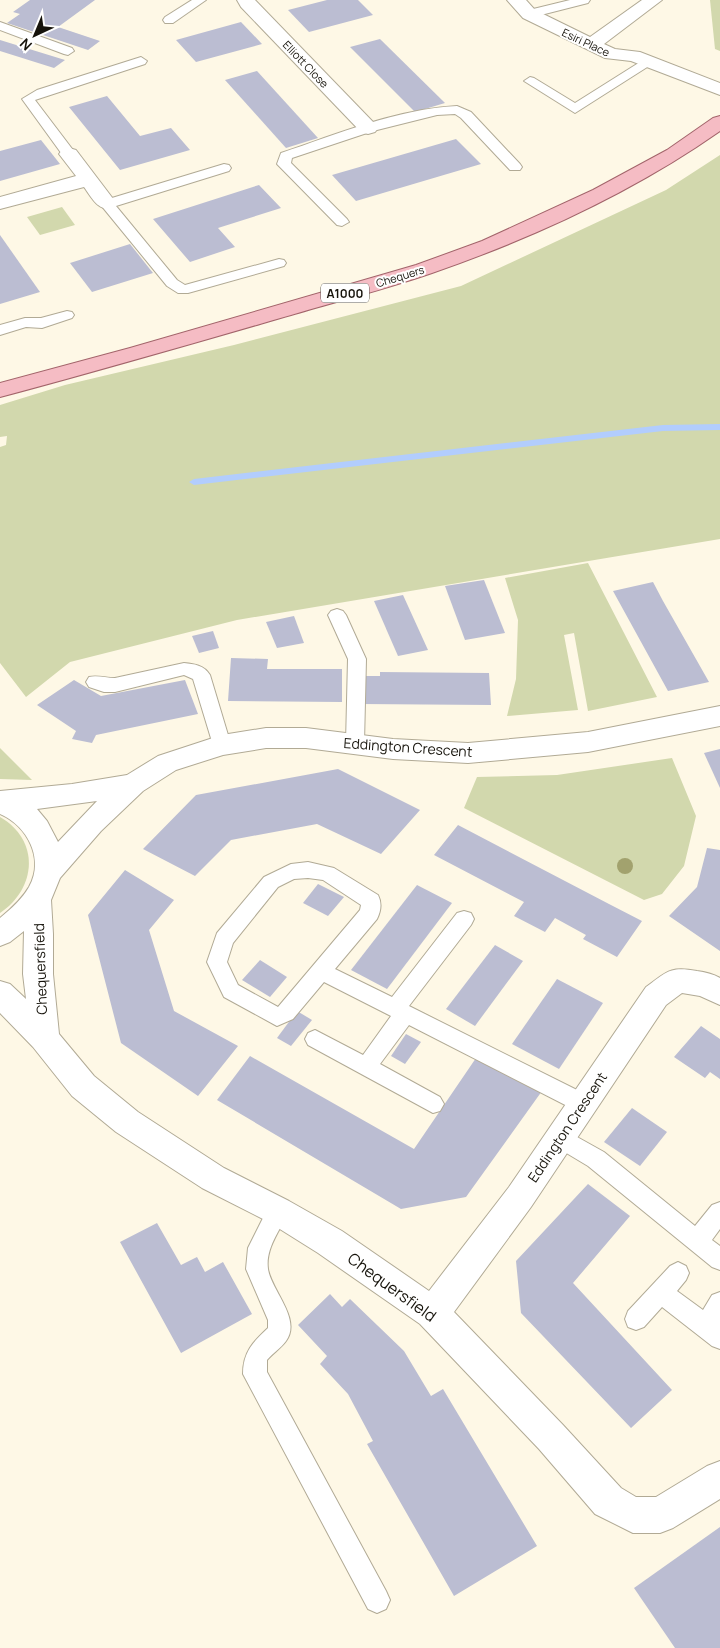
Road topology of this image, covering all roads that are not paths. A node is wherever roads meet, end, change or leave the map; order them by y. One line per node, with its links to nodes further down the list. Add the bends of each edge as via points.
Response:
1 (200, 0): 7 (lane)
2 (246, 0): 16 (street, Elliott Close)
3 (516, 0): 6 (street, Esiri Place)
4 (584, 0): 6 (lane)
5 (653, 0): 9 (street)
6 (529, 14): 9 (street, Esiri Place)
7 (169, 20)
8 (0, 26): 10 (lane)
9 (591, 45): 12 (street, Esiri Place, via 611,54)
10 (68, 51)
11 (141, 61): 17 (lane, via 28,99)
12 (648, 61): 13 (lane, via 575,109); 14 (street, Esiri Place)
13 (530, 81)
14 (720, 89)
15 (720, 122): 27 (main road, Chequers / A1000, via 674,154 600,194 424,270)
16 (368, 128): 18 (lane, via 437,111 457,110 466,115); 23 (lane, via 286,156 284,164)
17 (68, 154): 20 (street)
18 (514, 167)
19 (224, 168): 22 (lane)
20 (89, 179): 21 (street); 22 (street)
21 (0, 204)
22 (108, 204): 24 (lane, via 172,283 183,290)
23 (342, 222)
24 (279, 263)
25 (67, 315): 26 (lane)
26 (0, 330)
27 (0, 390)
28 (338, 615): 31 (lane, via 357,659)
29 (95, 682): 32 (lane, via 115,685 184,669 193,670 202,675)
30 (720, 716): 31 (street, Eddington Crescent, via 588,742 513,750 468,753)
31 (355, 743): 32 (street, Eddington Crescent, via 266,738)
32 (222, 745): 33 (street, Eddington Crescent, via 167,763)
33 (133, 784): 34 (street, Eddington Crescent, via 72,796); 35 (street, Eddington Crescent, via 91,822)
34 (0, 802): 35 (street, via 22,813 38,829 47,850)
35 (48, 873): 36 (street)
36 (37, 900): 38 (street, via 22,918); 43 (street, Chequersfield, via 38,974)
37 (464, 919): 42 (lane)
38 (0, 934)
39 (321, 971): 39 (lane, via 286,1013 277,1017 231,990 217,962 224,939 271,882 291,872 308,870 327,873 371,901 370,913); 42 (lane)
40 (0, 993): 43 (street, Chequersfield)
41 (720, 993): 47 (street, Eddington Crescent, via 706,985 678,980 656,996)
42 (400, 1012): 45 (lane); 47 (lane, via 458,1038)
43 (44, 1038): 49 (street, Chequersfield, via 84,1086 127,1122 213,1178)
44 (315, 1039): 45 (lane)
45 (366, 1067): 46 (lane)
46 (433, 1104)
47 (584, 1104): 48 (street, Eddington Crescent)
48 (561, 1138): 51 (lane, via 596,1159); 56 (street, Eddington Crescent, via 478,1257)
49 (278, 1212): 56 (street, Chequersfield, via 330,1242); 60 (lane, via 259,1248 257,1270 279,1320 279,1332 260,1349 254,1361 255,1374)
50 (720, 1212): 51 (lane)
51 (698, 1240): 52 (lane)
52 (720, 1260)
53 (678, 1273): 54 (lane)
54 (661, 1292): 57 (lane); 58 (lane)
55 (720, 1303): 58 (lane)
56 (432, 1313): 59 (street, Chequersfield, via 551,1437 608,1502 633,1515 660,1515)
57 (636, 1319)
58 (713, 1332)
59 (720, 1479)
60 (377, 1600)

